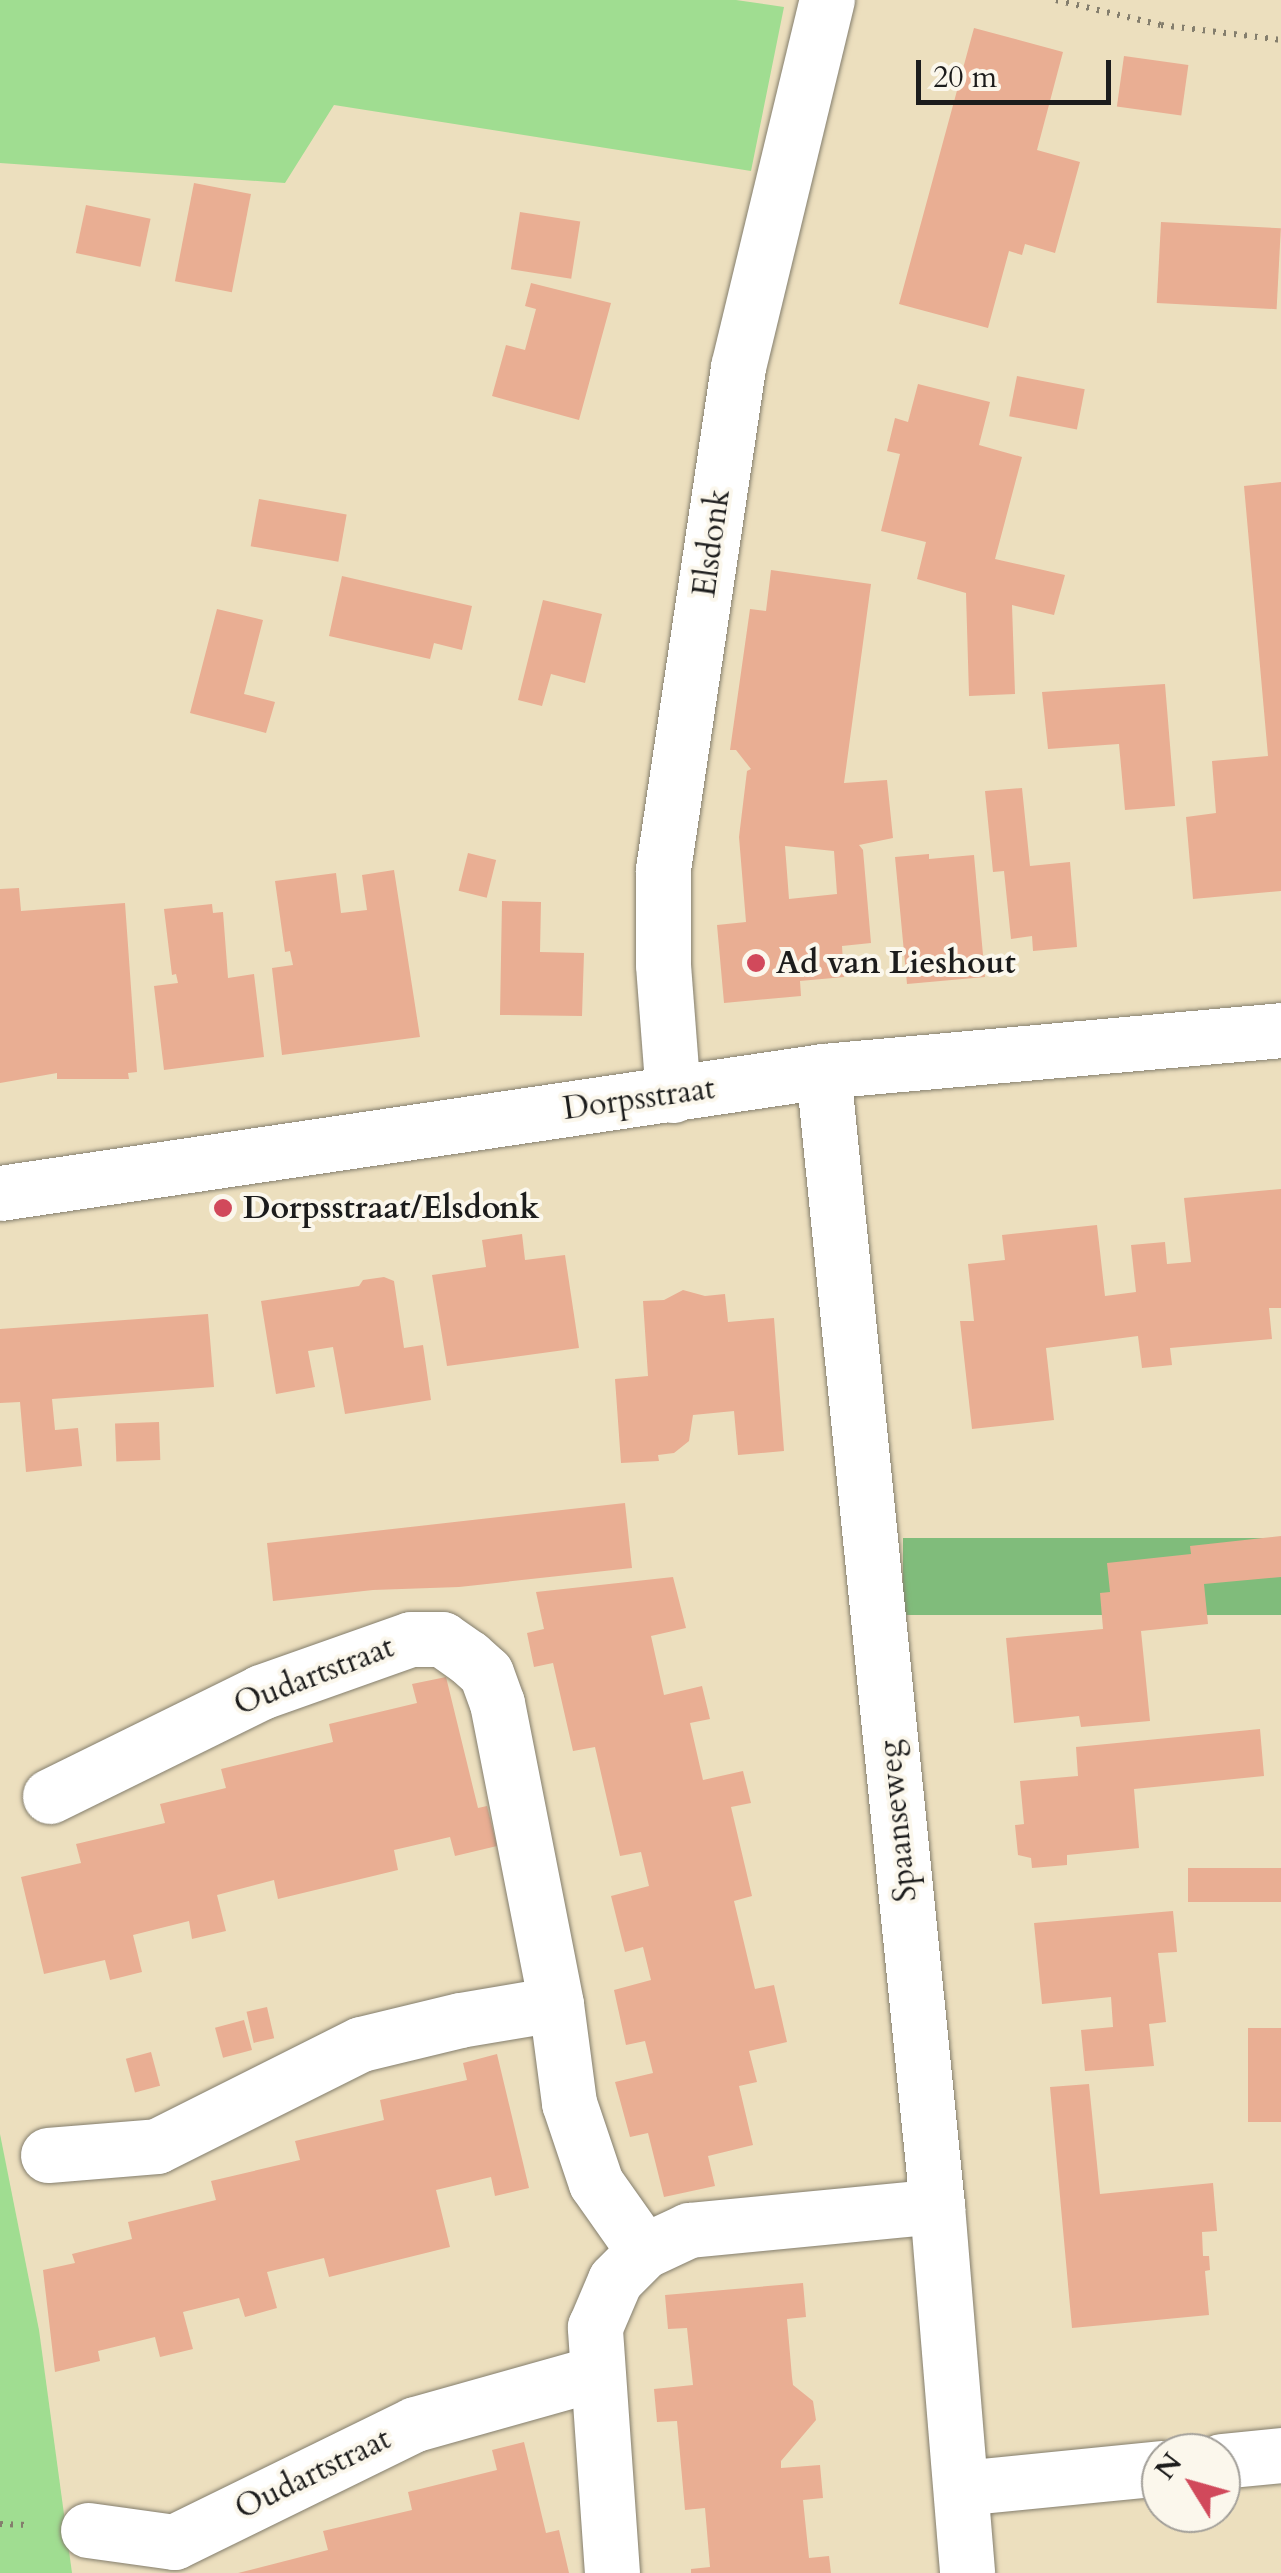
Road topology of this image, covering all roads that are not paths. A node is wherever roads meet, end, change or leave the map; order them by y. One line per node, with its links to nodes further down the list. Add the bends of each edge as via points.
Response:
1 (826, 0): 4 (street, Elsdonk, via 738,367 663,868)
2 (1281, 1030): 3 (street, Dorpsstraat)
3 (823, 1070): 4 (street, Dorpsstraat); 9 (street, Spaanseweg)
4 (674, 1094): 5 (street, Dorpsstraat)
5 (0, 1193)
6 (50, 1796): 7 (street, Oudartstraat, via 262,1692 411,1639 442,1639 486,1673 498,1704)
7 (556, 2004): 8 (street, via 361,2044 157,2146); 10 (street, Oudartstraat, via 569,2103 596,2183)
8 (48, 2155)
9 (937, 2206): 10 (street, via 690,2230); 15 (street, Spaanseweg)
10 (644, 2251): 11 (street, via 615,2280 595,2327)
11 (597, 2373): 16 (street, Oudartstraat, via 415,2424 174,2542); 17 (street)
12 (1281, 2455): 13 (street)
13 (1241, 2460)
14 (1141, 2470): 15 (street)
15 (961, 2488): 18 (street, Spaanseweg)
16 (88, 2530)
17 (612, 2573)
18 (967, 2573)

